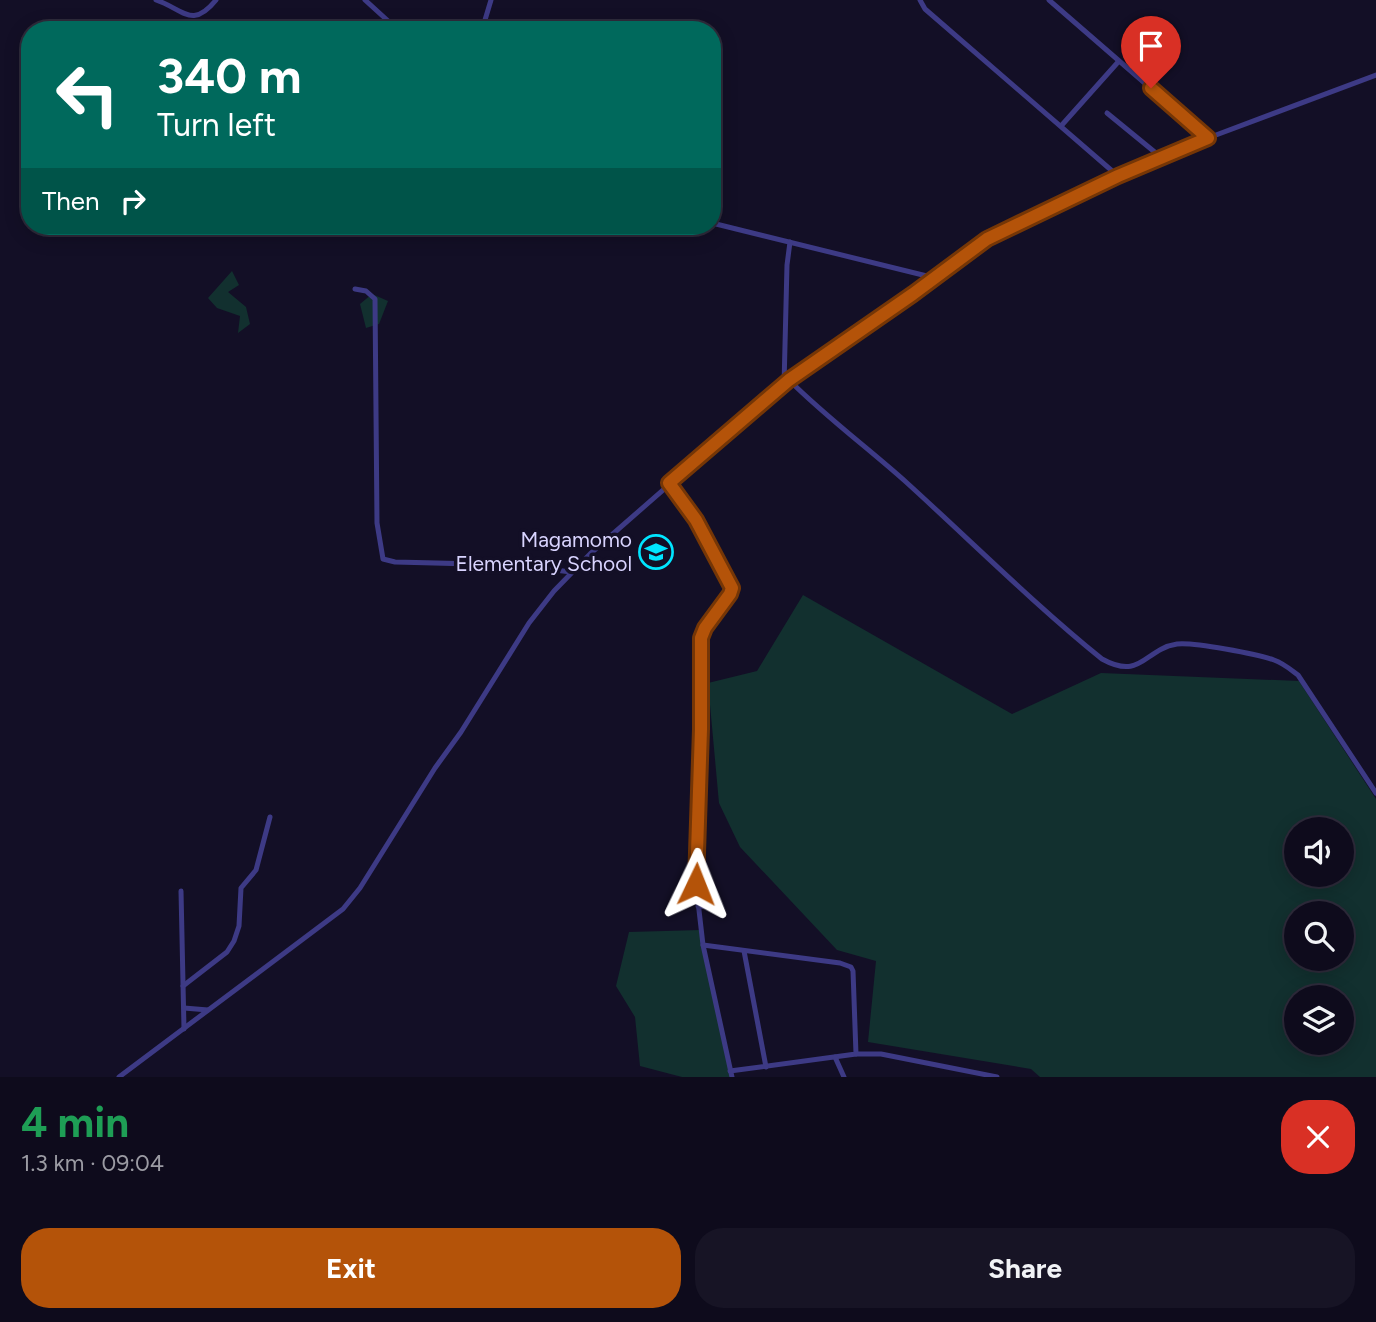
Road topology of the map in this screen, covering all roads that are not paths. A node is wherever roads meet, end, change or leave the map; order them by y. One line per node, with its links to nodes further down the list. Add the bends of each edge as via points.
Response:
1 (156, 0): 2 (street, via 193,17)
2 (216, 0)
3 (365, 0): 7 (street)
4 (491, 0): 8 (street)
5 (920, 0): 12 (street)
6 (1049, 0): 9 (street)
7 (388, 21)
8 (485, 21)
9 (1119, 61): 12 (street); 13 (street)
10 (1376, 75): 13 (street)
11 (1107, 113): 14 (street)
12 (1061, 126): 15 (street)
13 (1208, 138): 14 (street)
14 (1162, 158): 15 (street)
15 (1118, 176): 18 (street, via 987,239)
16 (721, 225): 17 (street)
17 (790, 242): 18 (street); 20 (street)
18 (935, 278): 20 (street)
19 (355, 289): 22 (street, via 375,299 377,523 383,559)
20 (786, 382): 21 (street); 23 (street, via 895,472 1102,659 1129,667 1180,644 1263,657 1286,666 1298,675)
21 (669, 483): 22 (street); 26 (street, via 696,520 732,588 701,638)
22 (571, 572): 32 (street, via 528,623 343,909)
23 (1376, 793)
24 (270, 817): 30 (street, via 256,870 241,888 234,941 227,952)
25 (181, 891): 30 (street)
26 (698, 906): 27 (street); 28 (street)
27 (718, 907)
28 (703, 945): 29 (street); 37 (street)
29 (744, 951): 34 (street, via 852,968); 36 (street)
30 (183, 986): 31 (street)
31 (184, 1008): 32 (street); 33 (street)
32 (208, 1010): 33 (street)
33 (184, 1029): 38 (street)
34 (856, 1054): 35 (street); 40 (street, via 881,1054)
35 (835, 1057): 36 (street); 39 (street)
36 (766, 1068): 37 (street)
37 (731, 1074)
38 (119, 1077)
39 (844, 1077)
40 (997, 1077)

